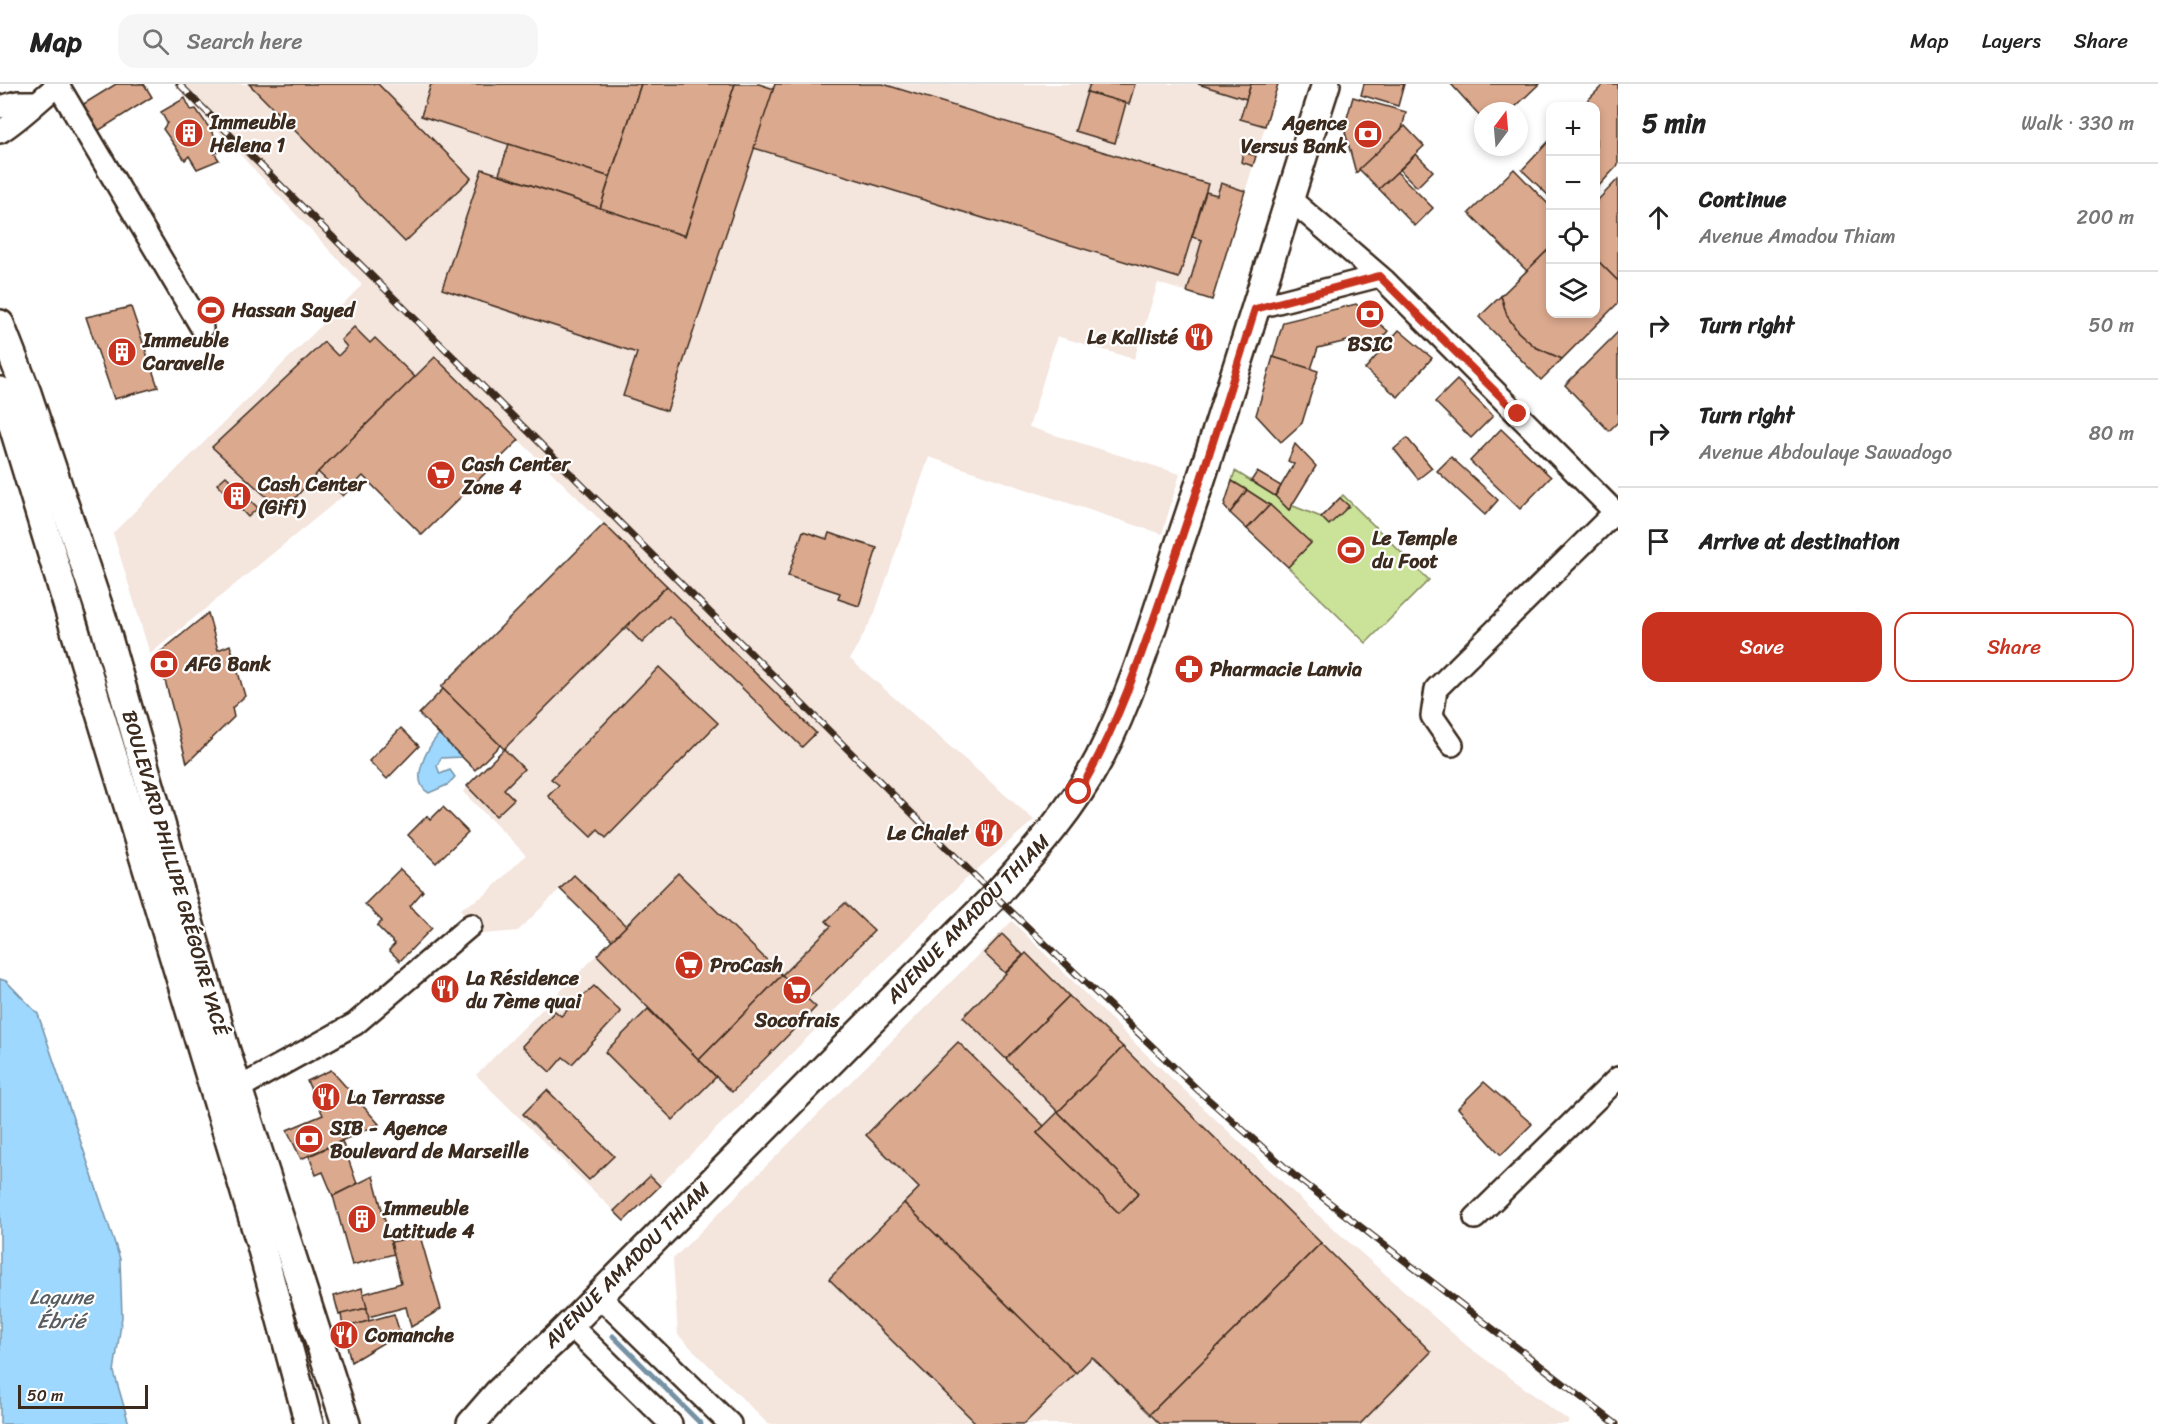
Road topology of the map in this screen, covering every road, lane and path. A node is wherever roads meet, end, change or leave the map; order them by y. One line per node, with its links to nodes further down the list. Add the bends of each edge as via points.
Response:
1 (1326, 84): 6 (main road, AVENUE AMADOU THIAM)
2 (59, 85): 3 (street); 10 (street)
3 (35, 102): 4 (street); 5 (street, via 23,117)
4 (0, 107)
5 (0, 132)
6 (1289, 198): 7 (street); 8 (main road, AVENUE AMADOU THIAM)
7 (1379, 276): 8 (street); 12 (street)
8 (1255, 309): 18 (main road, AVENUE AMADOU THIAM, via 1141,657 1099,759 1079,792 1050,835 995,896)
9 (0, 324): 16 (main road, BOULEVARD PHILLIPE GRÉGOIRE YACÉ, via 31,404 108,636 221,1037)
10 (202, 328)
11 (0, 391): 21 (main road, BOULEVARD PHILLIPE GRÉGOIRE YACÉ, via 260,1242)
12 (1616, 513): 13 (street, via 1436,689 1432,716)
13 (1452, 745)
14 (471, 925): 16 (street, via 355,1024)
15 (1618, 1078): 17 (street)
16 (239, 1088): 22 (main road, BOULEVARD PHILLIPE GRÉGOIRE YACÉ)
17 (1475, 1218)
18 (597, 1294): 19 (main road, AVENUE AMADOU THIAM); 26 (street)
19 (570, 1325): 20 (main road, AVENUE AMADOU THIAM); 25 (street)
20 (498, 1393): 23 (main road, AVENUE AMADOU THIAM); 24 (main road, AVENUE AMADOU THIAM)
21 (309, 1424)
22 (346, 1424)
23 (453, 1424)
24 (471, 1424)
25 (671, 1424)
26 (730, 1424)

